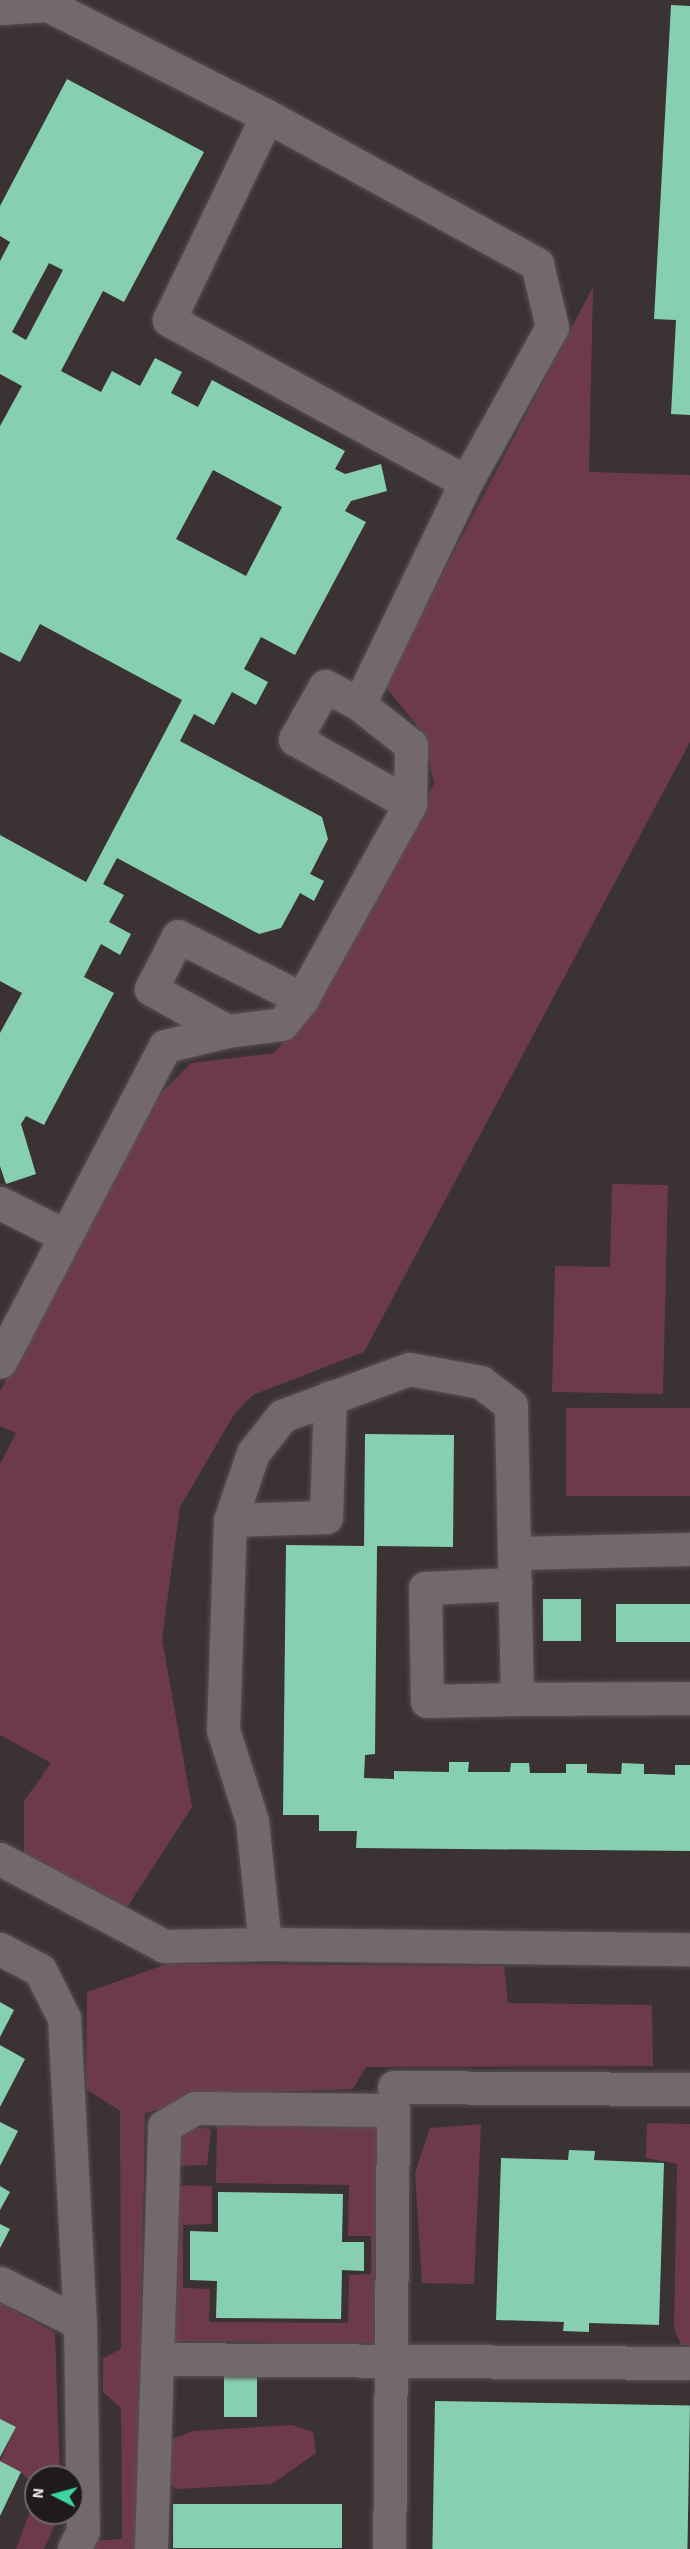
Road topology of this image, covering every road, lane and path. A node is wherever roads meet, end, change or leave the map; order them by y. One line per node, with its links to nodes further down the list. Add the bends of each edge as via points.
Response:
1 (0, 8): 2 (lane, via 48,5)
2 (267, 116): 3 (lane, via 537,264 552,327); 3 (lane, via 169,320)
3 (466, 482): 4 (lane)
4 (359, 704): 5 (lane, via 411,745); 5 (lane, via 325,686 295,739)
5 (410, 804): 6 (lane)
6 (302, 999): 7 (lane, via 282,1024); 7 (lane, via 178,936 151,989)
7 (227, 1030): 9 (lane, via 165,1046)
8 (0, 1203): 9 (lane)
9 (64, 1235): 10 (lane)
10 (3, 1351)
11 (330, 1397): 12 (lane, via 282,1416 253,1453); 12 (lane, via 326,1517); 14 (lane, via 409,1369 481,1382 511,1405)
12 (230, 1520): 18 (lane, via 223,1730 252,1821)
13 (690, 1549): 14 (lane)
14 (514, 1568): 16 (lane); 16 (lane, via 425,1588 427,1701)
15 (690, 1698): 16 (lane)
16 (517, 1699)
17 (0, 1860): 18 (lane, via 164,1946)
18 (265, 1944): 20 (lane)
19 (0, 1949): 24 (lane, via 40,1970 64,2018)
20 (690, 1949)
21 (394, 2087): 22 (lane)
22 (690, 2089)
23 (0, 2283): 24 (lane)
24 (80, 2323): 28 (lane, via 83,2531)
25 (158, 2359): 26 (lane); 26 (lane, via 164,2126 195,2108 393,2110); 29 (lane)
26 (390, 2361): 27 (lane); 30 (lane)
27 (690, 2362)
28 (74, 2549)
29 (151, 2549)
30 (389, 2549)

